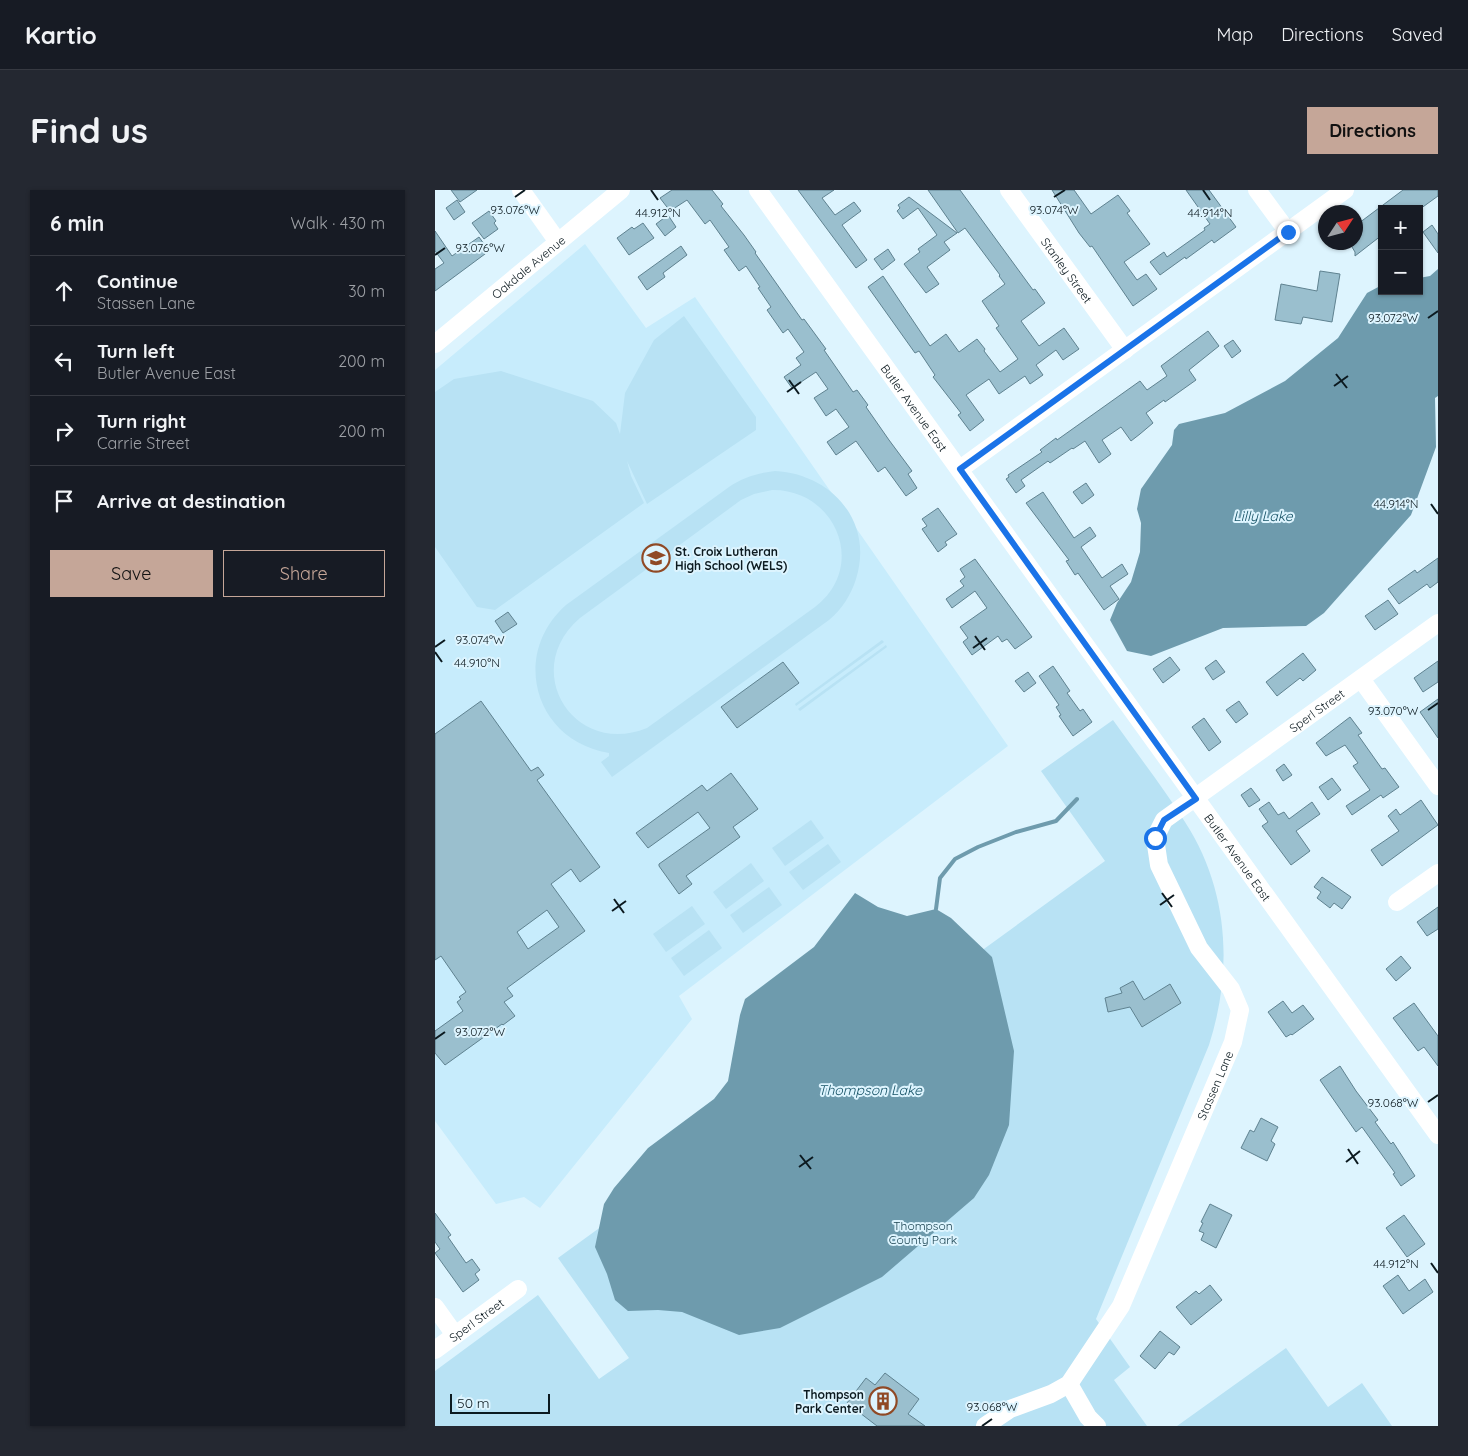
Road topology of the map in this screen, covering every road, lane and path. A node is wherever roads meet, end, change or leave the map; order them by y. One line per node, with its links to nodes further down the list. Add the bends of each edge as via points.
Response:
1 (521, 190): 8 (street)
2 (621, 190): 8 (street, Oakdale Avenue)
3 (759, 190): 11 (street, Butler Avenue East)
4 (1009, 190): 10 (street, Stanley Street)
5 (1257, 190): 7 (street)
6 (1345, 190): 7 (street)
7 (1288, 232): 10 (street)
8 (558, 242): 9 (street, Oakdale Avenue)
9 (435, 344)
10 (1125, 350): 11 (street)
11 (960, 469): 15 (street, Butler Avenue East)
12 (1438, 623): 13 (street, Sperl Street)
13 (1361, 679): 14 (street); 15 (street, Sperl Street)
14 (1438, 786)
15 (1196, 799): 18 (street, Butler Avenue East); 23 (street, Stassen Lane, via 1164,820 1155,838 1159,866 1199,948 1231,989 1240,1010 1233,1042 1121,1306)
16 (1438, 873): 17 (street)
17 (1397, 902)
18 (1438, 1135)
19 (518, 1290): 21 (street, Sperl Street)
20 (435, 1307): 21 (street)
21 (455, 1335): 22 (street, Sperl Street)
22 (435, 1350)
23 (1069, 1384): 24 (street, Stassen Lane, via 1010,1409); 25 (street)
24 (985, 1426)
25 (1097, 1426)

